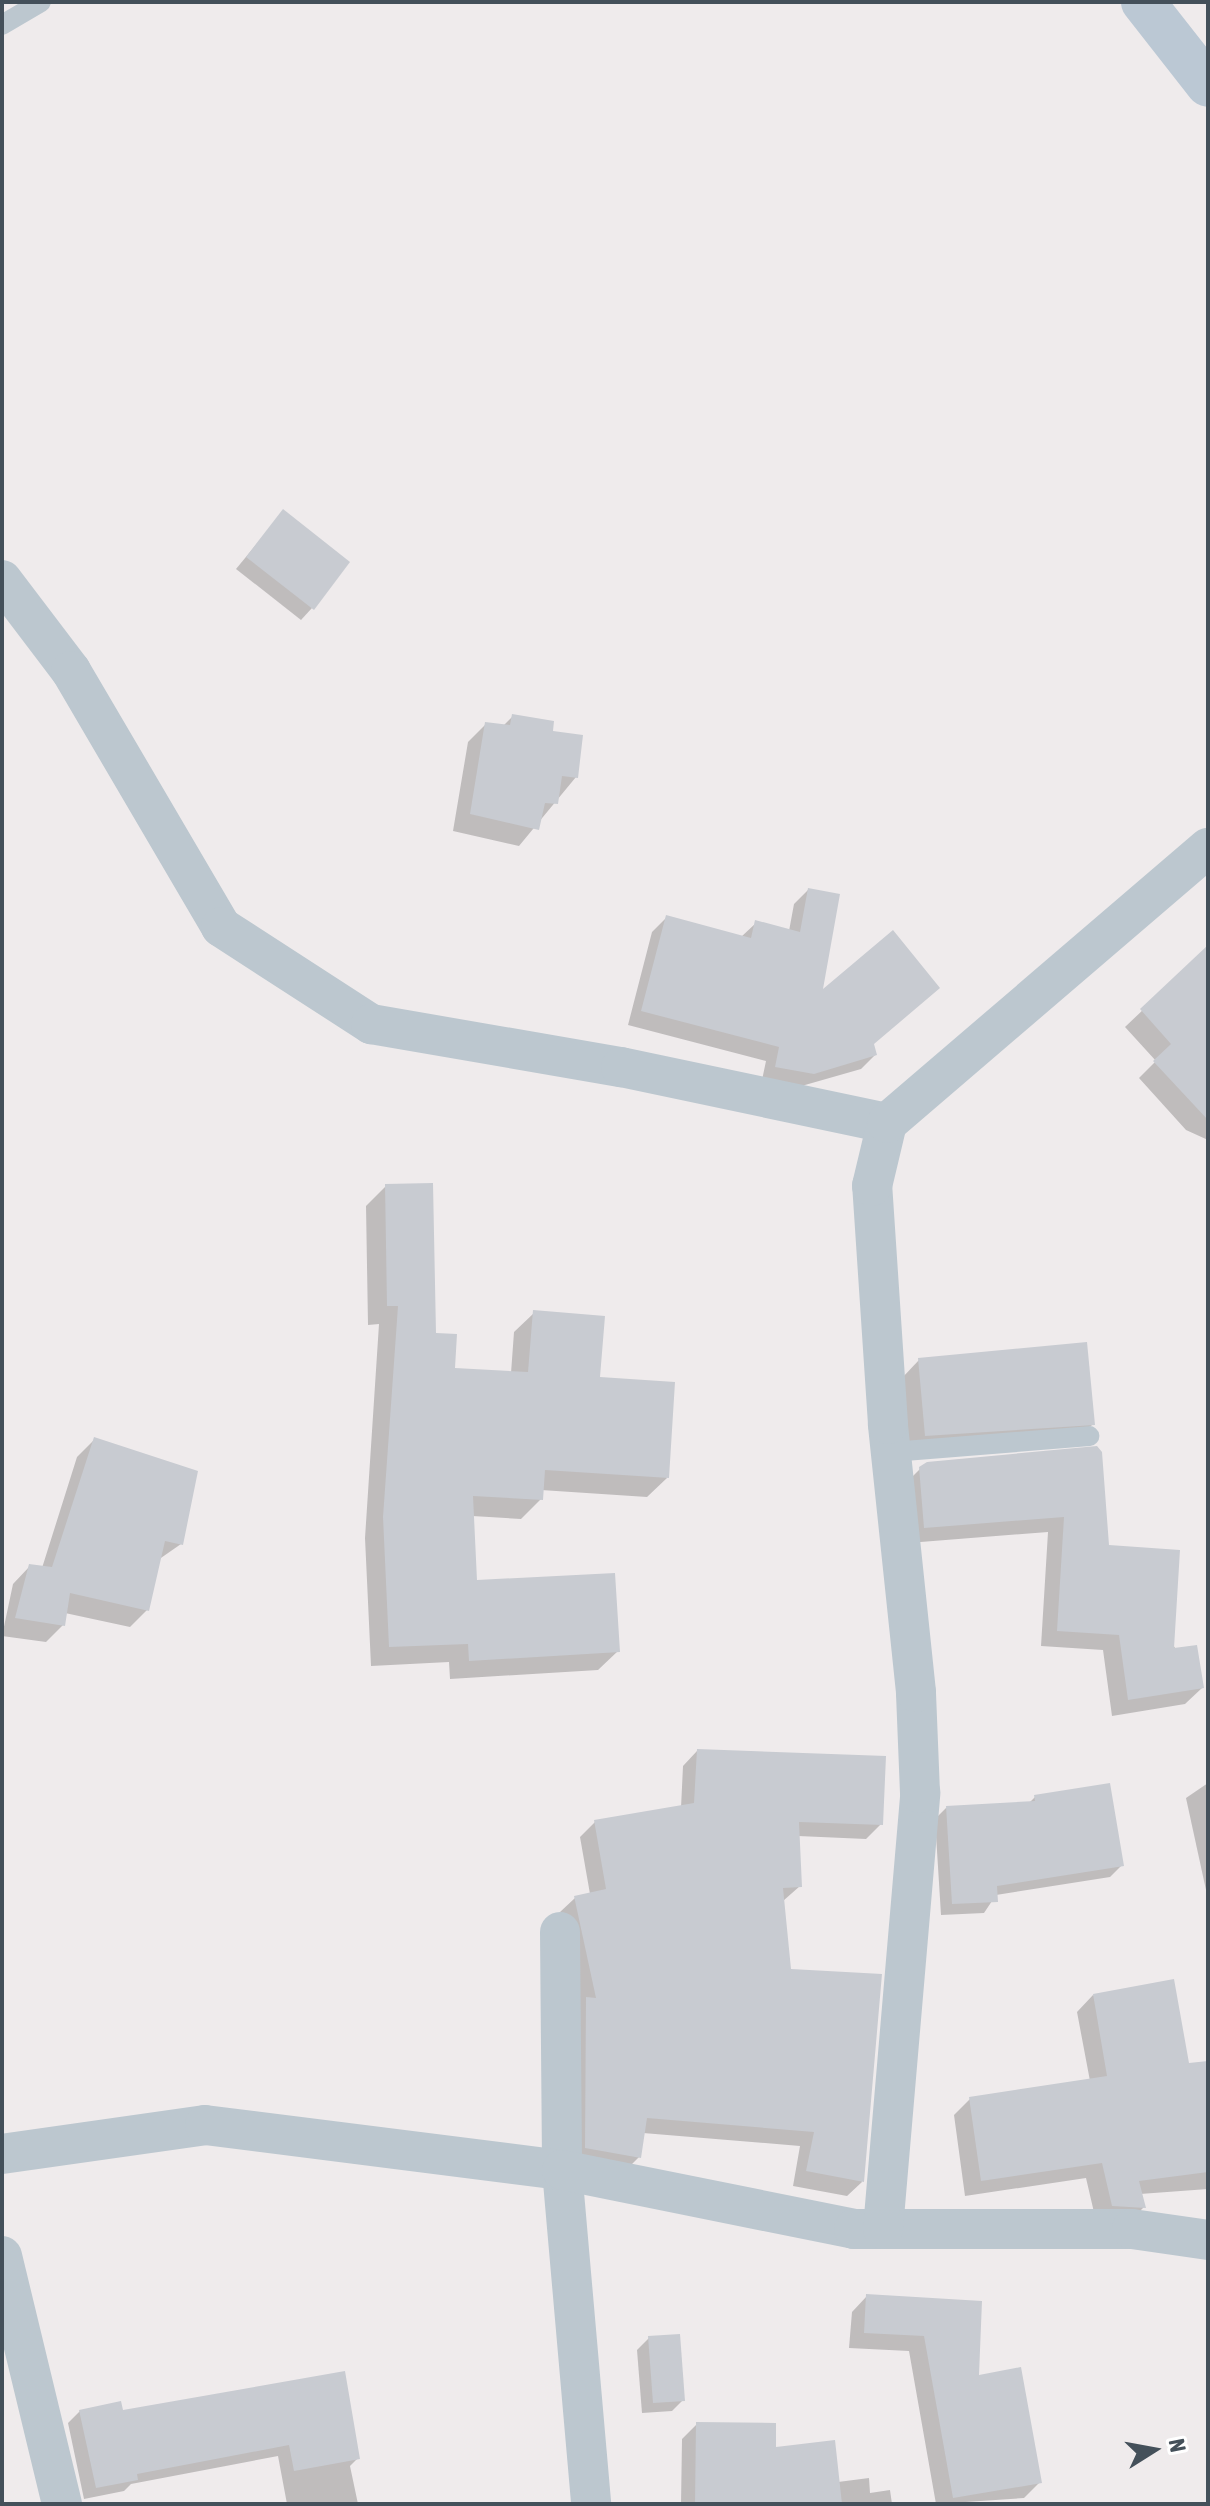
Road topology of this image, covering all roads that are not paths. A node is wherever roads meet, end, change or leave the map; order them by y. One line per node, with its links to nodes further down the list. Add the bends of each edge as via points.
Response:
1 (41, 2): 3 (lane)
2 (1143, 2): 4 (main road)
3 (2, 25)
4 (1208, 85)
5 (2, 580): 7 (street, via 71,671 221,927 371,1024 621,1067)
6 (1208, 848): 7 (street)
7 (887, 1123): 9 (street, via 872,1186)
8 (1089, 1436): 9 (lane)
9 (892, 1452): 13 (street, via 916,1692 920,1793)
10 (560, 1932): 12 (street)
11 (2, 2154): 12 (street, via 205,2125)
12 (562, 2170): 13 (street, via 854,2229); 17 (street)
13 (883, 2229): 14 (street, via 1132,2229)
14 (1208, 2240)
15 (2, 2256): 16 (street)
16 (62, 2504)
17 (591, 2504)

